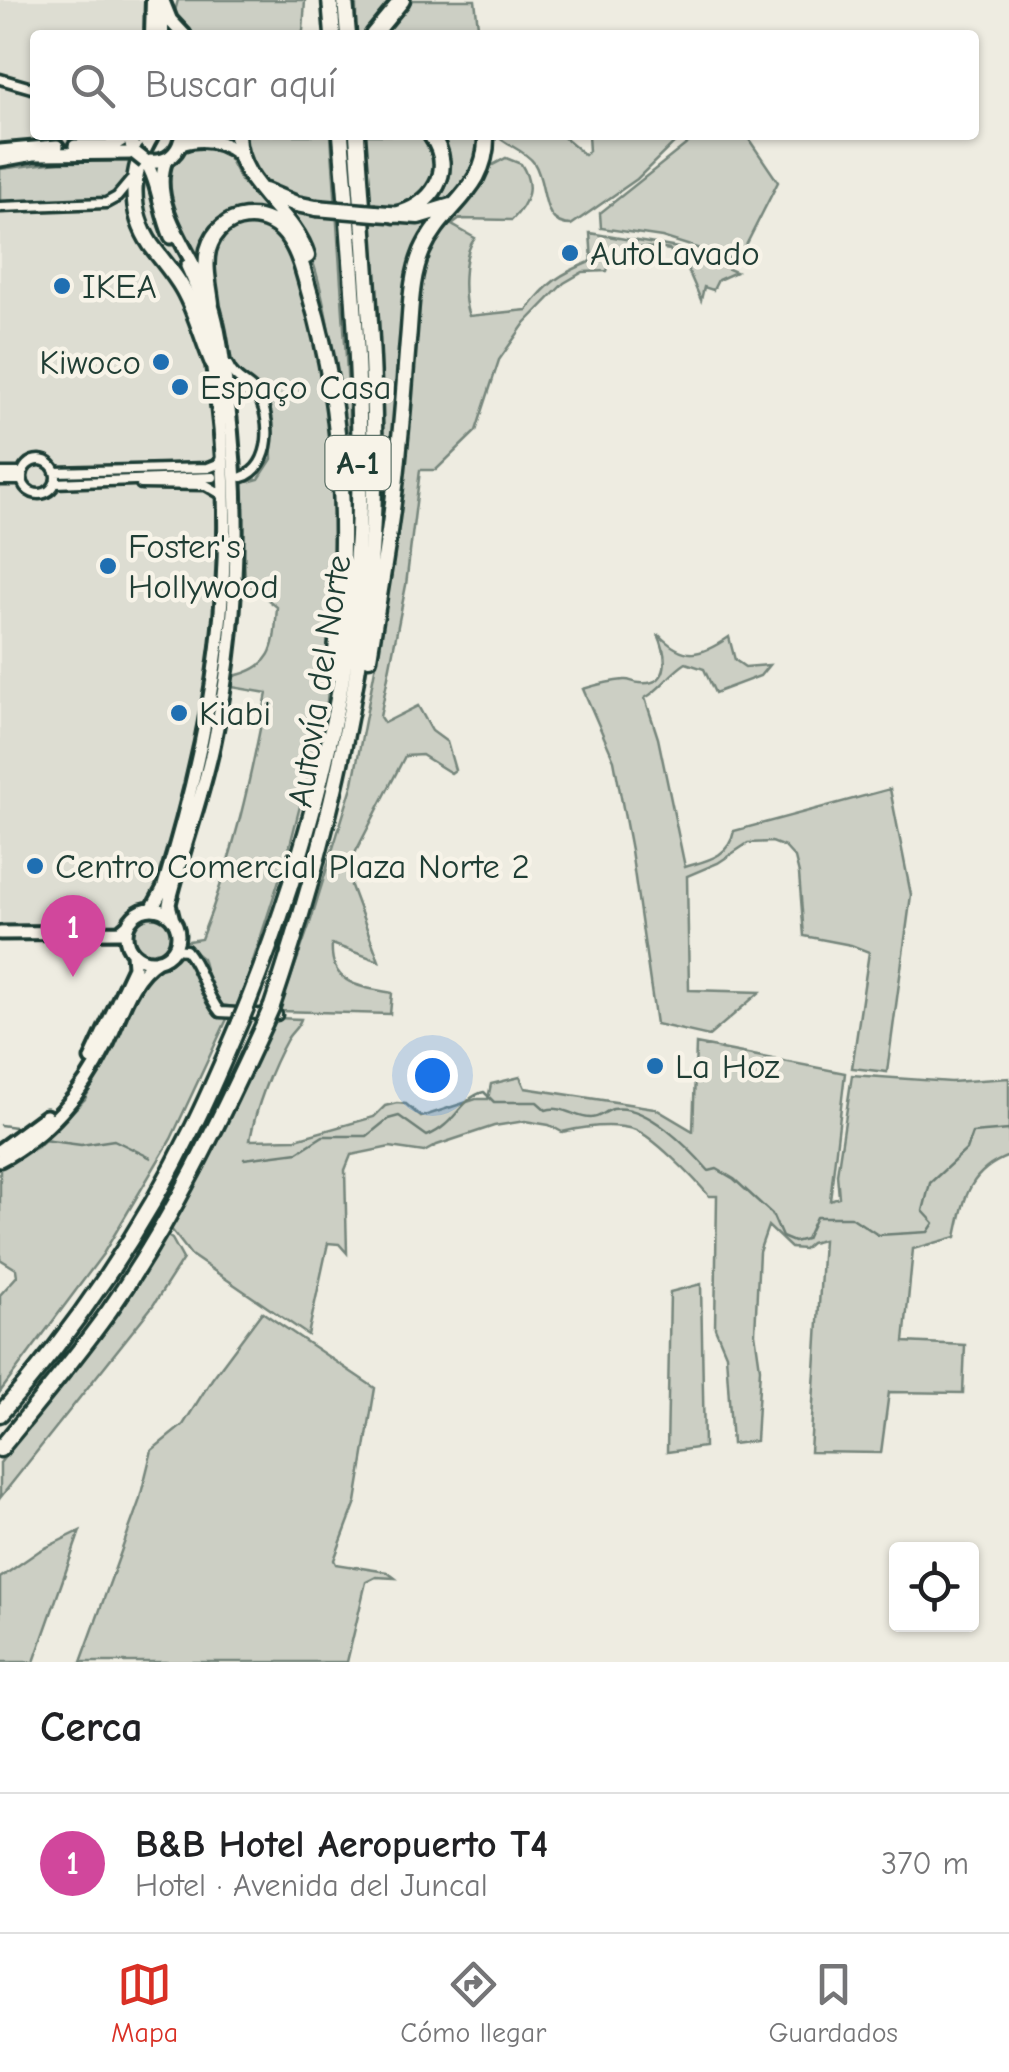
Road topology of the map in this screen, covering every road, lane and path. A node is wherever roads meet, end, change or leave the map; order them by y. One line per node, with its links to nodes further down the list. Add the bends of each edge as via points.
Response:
1 (153, 0): 6 (main road)
2 (162, 0): 7 (main road); 8 (main road)
3 (330, 0): 9 (highway)
4 (345, 0): 10 (highway)
5 (402, 0): 11 (highway)
6 (152, 30)
7 (162, 30)
8 (179, 30)
9 (333, 30)
10 (348, 30)
11 (377, 30)
12 (0, 79): 13 (street)
13 (30, 88)
14 (121, 140): 23 (street, via 112,146)
15 (131, 140): 25 (main road)
16 (149, 140): 28 (highway)
17 (181, 140): 24 (main road, via 210,140); 27 (main road)
18 (238, 140): 24 (highway)
19 (341, 140): 48 (highway, Autovía del Norte / A-1, via 356,343 358,536 344,665)
20 (356, 140): 49 (highway, Autovía del Norte / A-1, via 372,359 372,536 362,644)
21 (434, 140): 32 (highway, via 442,162 437,188 422,204)
22 (486, 140): 30 (highway, via 480,173)
23 (0, 151)
24 (240, 154): 29 (highway)
25 (140, 157): 26 (street, via 34,154); 27 (main road); 36 (street, via 200,296)
26 (0, 160)
27 (166, 160): 33 (street, via 168,209)
28 (134, 176): 31 (street, via 106,203); 36 (highway, via 145,234 189,300)
29 (257, 184): 32 (highway, bridge, via 316,208); 34 (highway, via 301,238)
30 (457, 204): 32 (highway, via 418,216); 49 (highway, via 432,233 413,284 397,476 357,729)
31 (0, 207)
32 (394, 215)
33 (211, 304): 34 (highway, via 206,264 212,238 236,218 263,218 292,242); 35 (street)
34 (320, 322): 48 (highway, via 337,450 342,589)
35 (217, 327): 37 (street); 38 (street, via 229,370)
36 (212, 362): 39 (street)
37 (228, 400): 38 (street, via 245,390); 51 (street, via 236,530 230,643 214,743 169,904)
38 (261, 404): 43 (street, via 265,459)
39 (222, 446): 41 (street, via 218,464); 47 (street)
40 (55, 472): 41 (street); 42 (street, via 38,460); 46 (street)
41 (126, 472): 45 (street, via 216,477)
42 (22, 476): 44 (street); 46 (street, via 27,490 38,494)
43 (242, 476)
44 (0, 477)
45 (132, 480): 46 (street); 47 (street, via 212,486)
46 (55, 483)
47 (225, 498): 50 (street, via 222,608 207,724 191,797)
48 (319, 789): 60 (highway, Autovía del Norte / A-1, bridge, via 284,907 194,1125 135,1230)
49 (336, 789): 57 (highway, Autovía del Norte / A-1)
50 (152, 908): 51 (street); 52 (street)
51 (174, 920): 54 (street)
52 (128, 925): 53 (street, via 120,932); 55 (street)
53 (0, 937): 55 (street, via 119,939)
54 (174, 948): 56 (street); 57 (street, via 196,962 220,1012)
55 (131, 949): 56 (street); 58 (street, via 134,967 77,1084)
56 (158, 960): 59 (street, via 142,970 78,1094)
57 (271, 1014): 61 (highway, Autovía del Norte / A-1, via 157,1236 109,1310)
58 (0, 1150)
59 (0, 1160)
60 (0, 1414)
61 (0, 1449)

